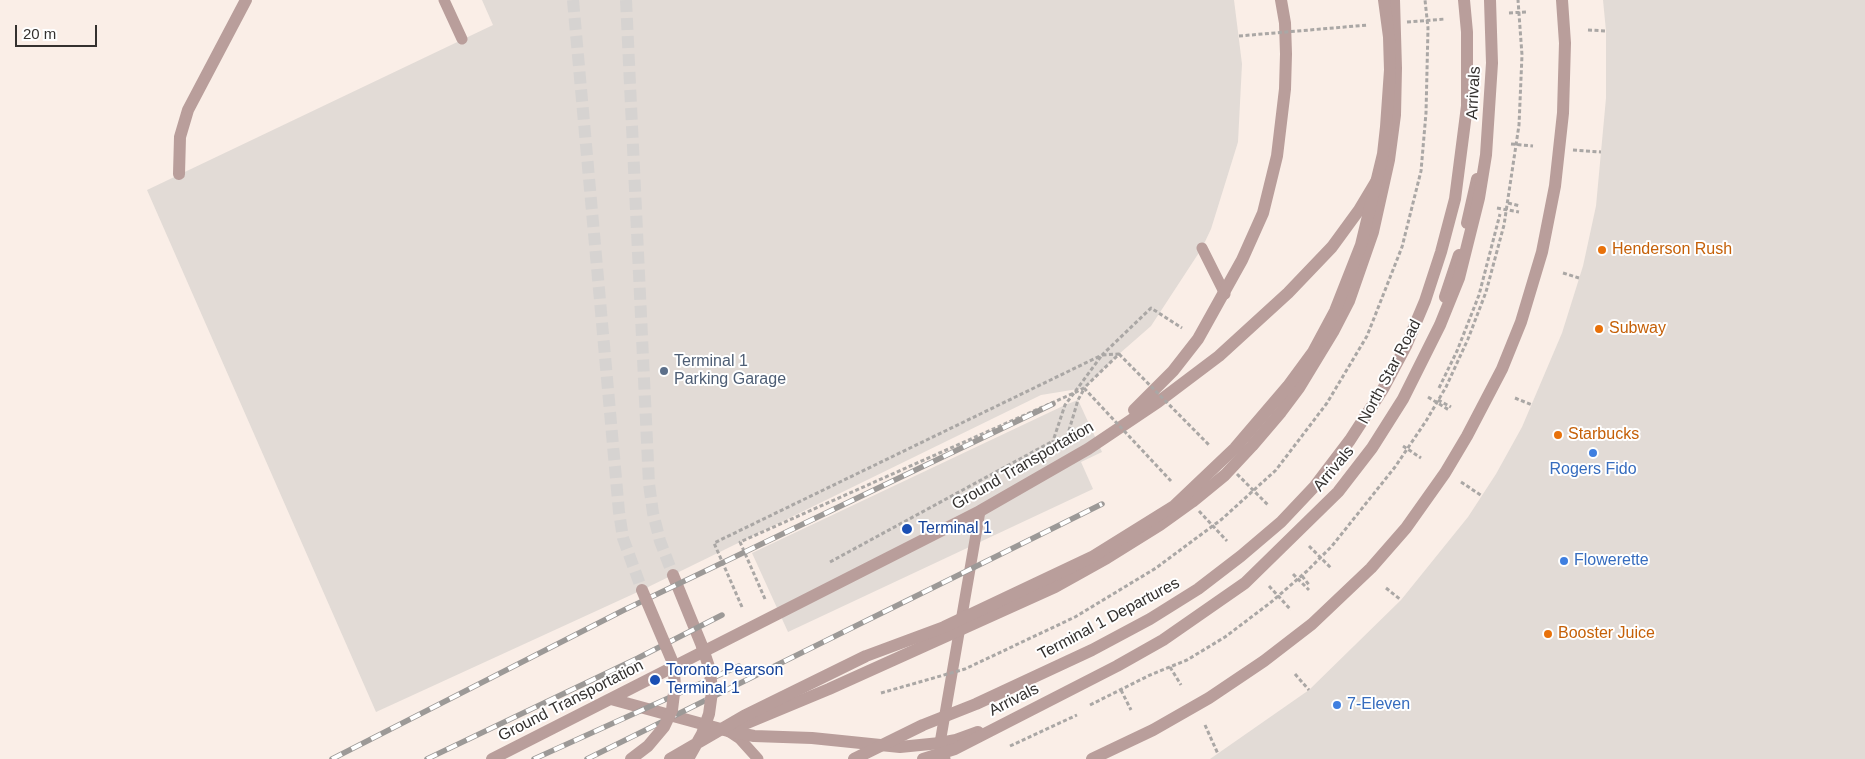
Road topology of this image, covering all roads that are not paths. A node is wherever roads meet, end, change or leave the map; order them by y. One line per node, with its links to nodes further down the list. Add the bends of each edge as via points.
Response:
1 (246, 0): 11 (street, via 188,110 180,137)
2 (444, 0): 9 (lane)
3 (1281, 0): 13 (street, via 1285,23 1286,89 1277,156 1263,214)
4 (1384, 0): 25 (street, bridge, via 1390,70 1386,128 1366,231 1335,311 1313,352 1241,442 1174,506 1092,557 952,623 866,656 744,716)
5 (1394, 0): 10 (street, Ground Transportation, via 1395,115)
6 (1464, 0): 28 (street, Terminal 1 Departures, bridge, via 1468,50 1467,106 1455,199 1442,252 1426,301 1388,381 1350,440 1314,486 1281,522 1241,556 1198,589 1150,619 1092,650)
7 (1488, 0): 21 (street, North Star Road, via 1487,102 1475,188 1459,253 1430,335 1398,399 1373,438 1311,515 1244,578 1214,601 1128,656 1088,677 970,736); 30 (street, Arrivals, bridge, via 1492,63 1486,155 1480,198 1462,269 1440,325 1403,399 1372,448 1333,498 1245,583 1225,598 1163,640 1117,666 955,749)
8 (1562, 0): 32 (street, via 1565,43 1563,113 1555,186 1542,252 1521,322 1502,369 1440,482 1371,568 1312,624 1210,698)
9 (462, 39)
10 (1389, 160): 14 (street, Ground Transportation, via 1332,247 1288,292 1219,356); 18 (street, Ground Transportation, via 1373,232 1349,301 1304,380 1252,446 1192,502 1160,526 1055,586)
11 (179, 174)
12 (1202, 248): 13 (lane)
13 (1224, 294): 14 (street, via 1198,339 1150,396)
14 (1088, 449): 15 (street, Ground Transportation)
15 (980, 511): 18 (lane); 19 (street, Ground Transportation)
16 (673, 575): 26 (street, bridge, via 710,670 712,692 702,734)
17 (642, 590): 23 (street, bridge, via 673,663 675,685 672,710 664,727 648,746)
18 (961, 630): 20 (street, Ground Transportation); 21 (lane)
19 (611, 698): 20 (street, North Star Road); 22 (street, Ground Transportation)
20 (728, 731): 21 (street, North Star Road, via 879,746); 24 (lane); 27 (lane)
21 (940, 743): 29 (lane); 31 (lane)
22 (492, 759)
23 (631, 759)
24 (661, 759)
25 (670, 759)
26 (688, 759)
27 (758, 759)
28 (854, 759)
29 (915, 759)
30 (923, 759)
31 (945, 759)
32 (1092, 759)

